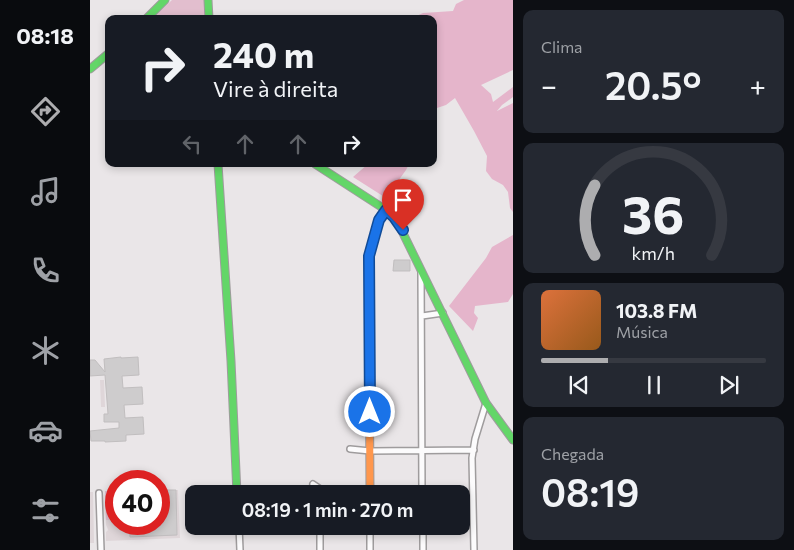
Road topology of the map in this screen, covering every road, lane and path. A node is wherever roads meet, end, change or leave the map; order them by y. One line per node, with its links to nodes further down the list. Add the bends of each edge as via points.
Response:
1 (165, 0): 3 (street)
2 (208, 0): 4 (street)
3 (150, 15)
4 (209, 15)
5 (105, 56): 6 (street)
6 (90, 69)
7 (218, 167): 19 (street)
8 (321, 167): 9 (street)
9 (386, 210): 10 (street, via 403,230); 17 (street, via 379,220 369,256)
10 (421, 272): 11 (street); 12 (street)
11 (442, 313): 12 (street); 13 (street)
12 (422, 316): 18 (street)
13 (486, 403): 14 (street); 16 (street)
14 (513, 440)
15 (350, 449): 17 (street)
16 (474, 450): 18 (street); 32 (street)
17 (370, 451): 18 (street); 20 (street)
18 (422, 451): 21 (street)
19 (238, 485)
20 (370, 485)
21 (422, 485)
22 (99, 493): 27 (street)
23 (239, 535): 28 (street)
24 (320, 535): 29 (street)
25 (370, 535): 30 (street)
26 (423, 535): 31 (street)
27 (101, 550)
28 (240, 550)
29 (320, 550)
30 (370, 550)
31 (423, 550)
32 (474, 550)

